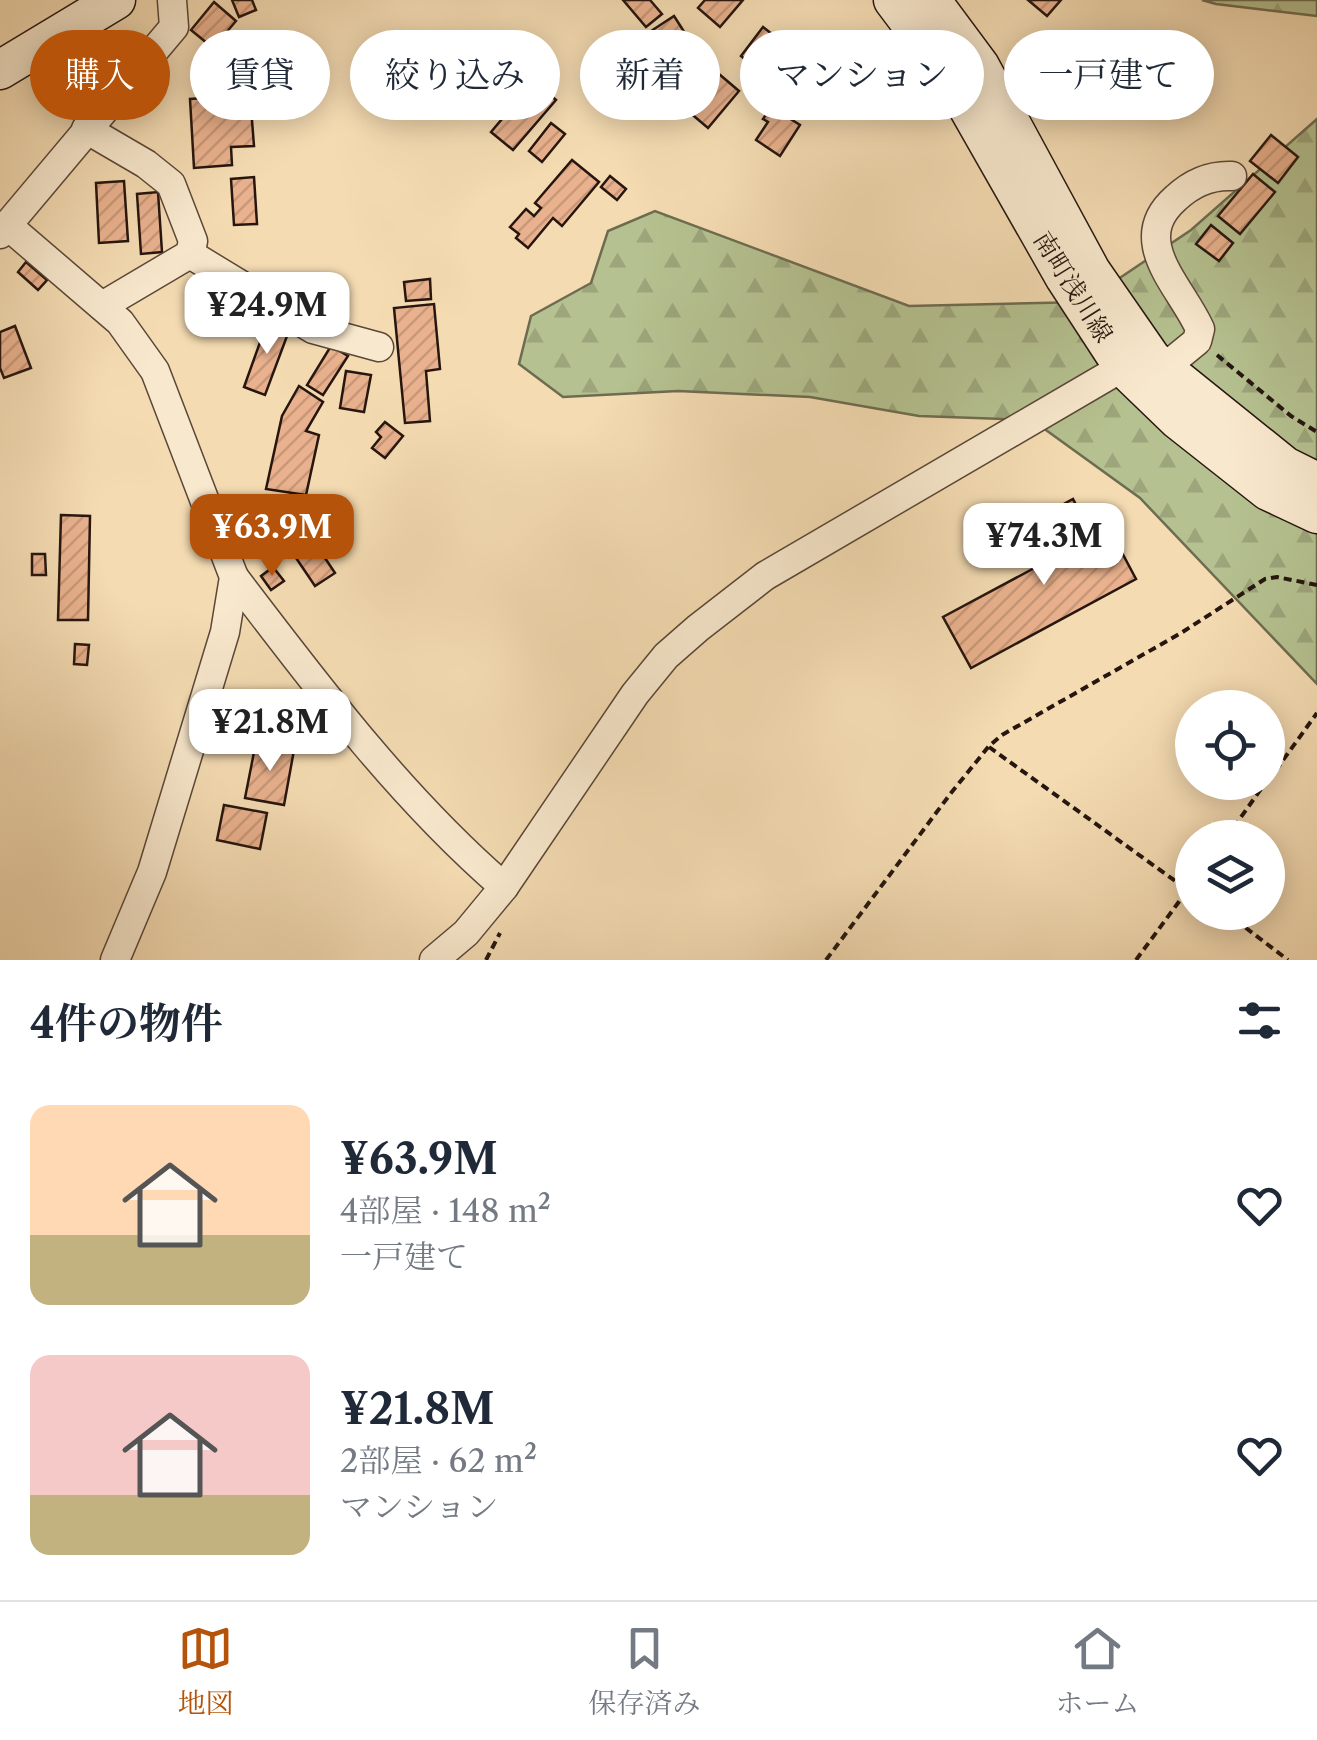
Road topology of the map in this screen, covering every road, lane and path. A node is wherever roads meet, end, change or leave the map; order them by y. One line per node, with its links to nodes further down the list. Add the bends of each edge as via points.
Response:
1 (116, 0): 5 (street)
2 (172, 0): 6 (street, via 174,27)
3 (894, 0): 13 (street, 南町浅川線, via 950,76)
4 (931, 0): 14 (street, 南町浅川線, via 980,66 1091,271)
5 (0, 70)
6 (86, 129): 8 (street); 9 (street, via 172,184 193,242)
7 (1232, 176): 11 (street, via 1195,184 1157,220 1155,240 1200,327)
8 (4, 229): 10 (street)
9 (190, 254): 10 (street); 12 (street, via 312,328)
10 (102, 306): 18 (street, via 155,371)
11 (1199, 338): 14 (street); 15 (path)
12 (379, 347)
13 (1124, 367): 17 (street, 南町浅川線, via 1268,491); 24 (street, via 765,576 698,628 636,694)
14 (1164, 368): 16 (street, 南町浅川線, via 1285,466)
15 (1317, 432)
16 (1317, 482)
17 (1317, 514)
18 (234, 577): 24 (street, via 386,768); 27 (street, via 225,632 152,872)
19 (1317, 585): 21 (path, via 1265,580)
20 (1317, 713): 22 (path)
21 (989, 746): 23 (path); 29 (path)
22 (1285, 757)
23 (1175, 881)
24 (504, 887): 28 (street)
25 (1175, 911): 30 (path)
26 (1249, 930): 31 (path)
27 (115, 960)
28 (434, 960)
29 (826, 960)
30 (1136, 960)
31 (1288, 960)

